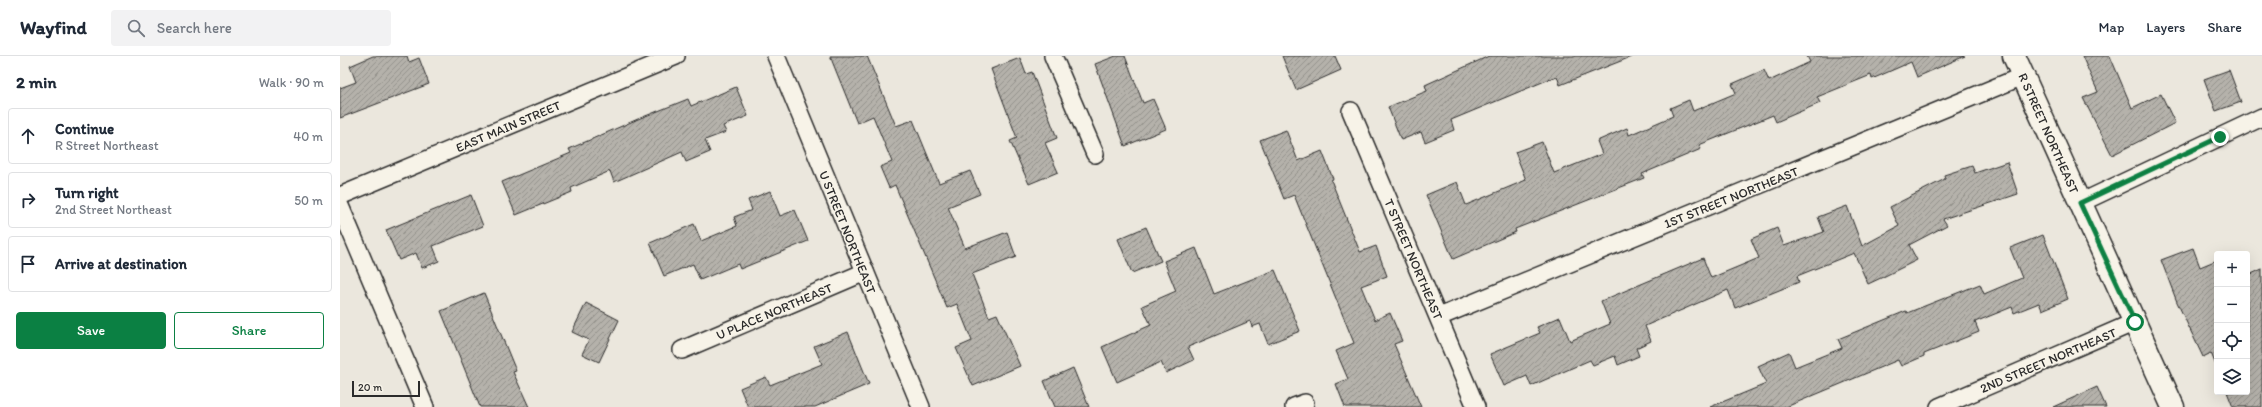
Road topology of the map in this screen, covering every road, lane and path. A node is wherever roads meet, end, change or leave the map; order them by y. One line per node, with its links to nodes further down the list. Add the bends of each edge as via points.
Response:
1 (676, 56): 9 (street, EAST MAIN STREET)
2 (776, 56): 12 (street, U STREET NORTHEAST)
3 (1053, 56): 8 (street)
4 (2014, 56): 5 (street, R STREET NORTHEAST)
5 (2023, 76): 10 (street, R STREET NORTHEAST); 13 (street, 1ST STREET NORTHEAST)
6 (1351, 111): 13 (street, T STREET NORTHEAST)
7 (2262, 117): 10 (street)
8 (1095, 154)
9 (340, 196)
10 (2080, 203): 14 (street, R STREET NORTHEAST)
11 (340, 206): 16 (street)
12 (865, 272): 15 (street, U PLACE NORTHEAST); 17 (street, U STREET NORTHEAST)
13 (1439, 317): 18 (street, T STREET NORTHEAST)
14 (2135, 322): 19 (street, 2ND STREET NORTHEAST); 20 (street, R STREET NORTHEAST)
15 (682, 350)
16 (425, 407)
17 (921, 407)
18 (1476, 407)
19 (1939, 407)
20 (2173, 407)

